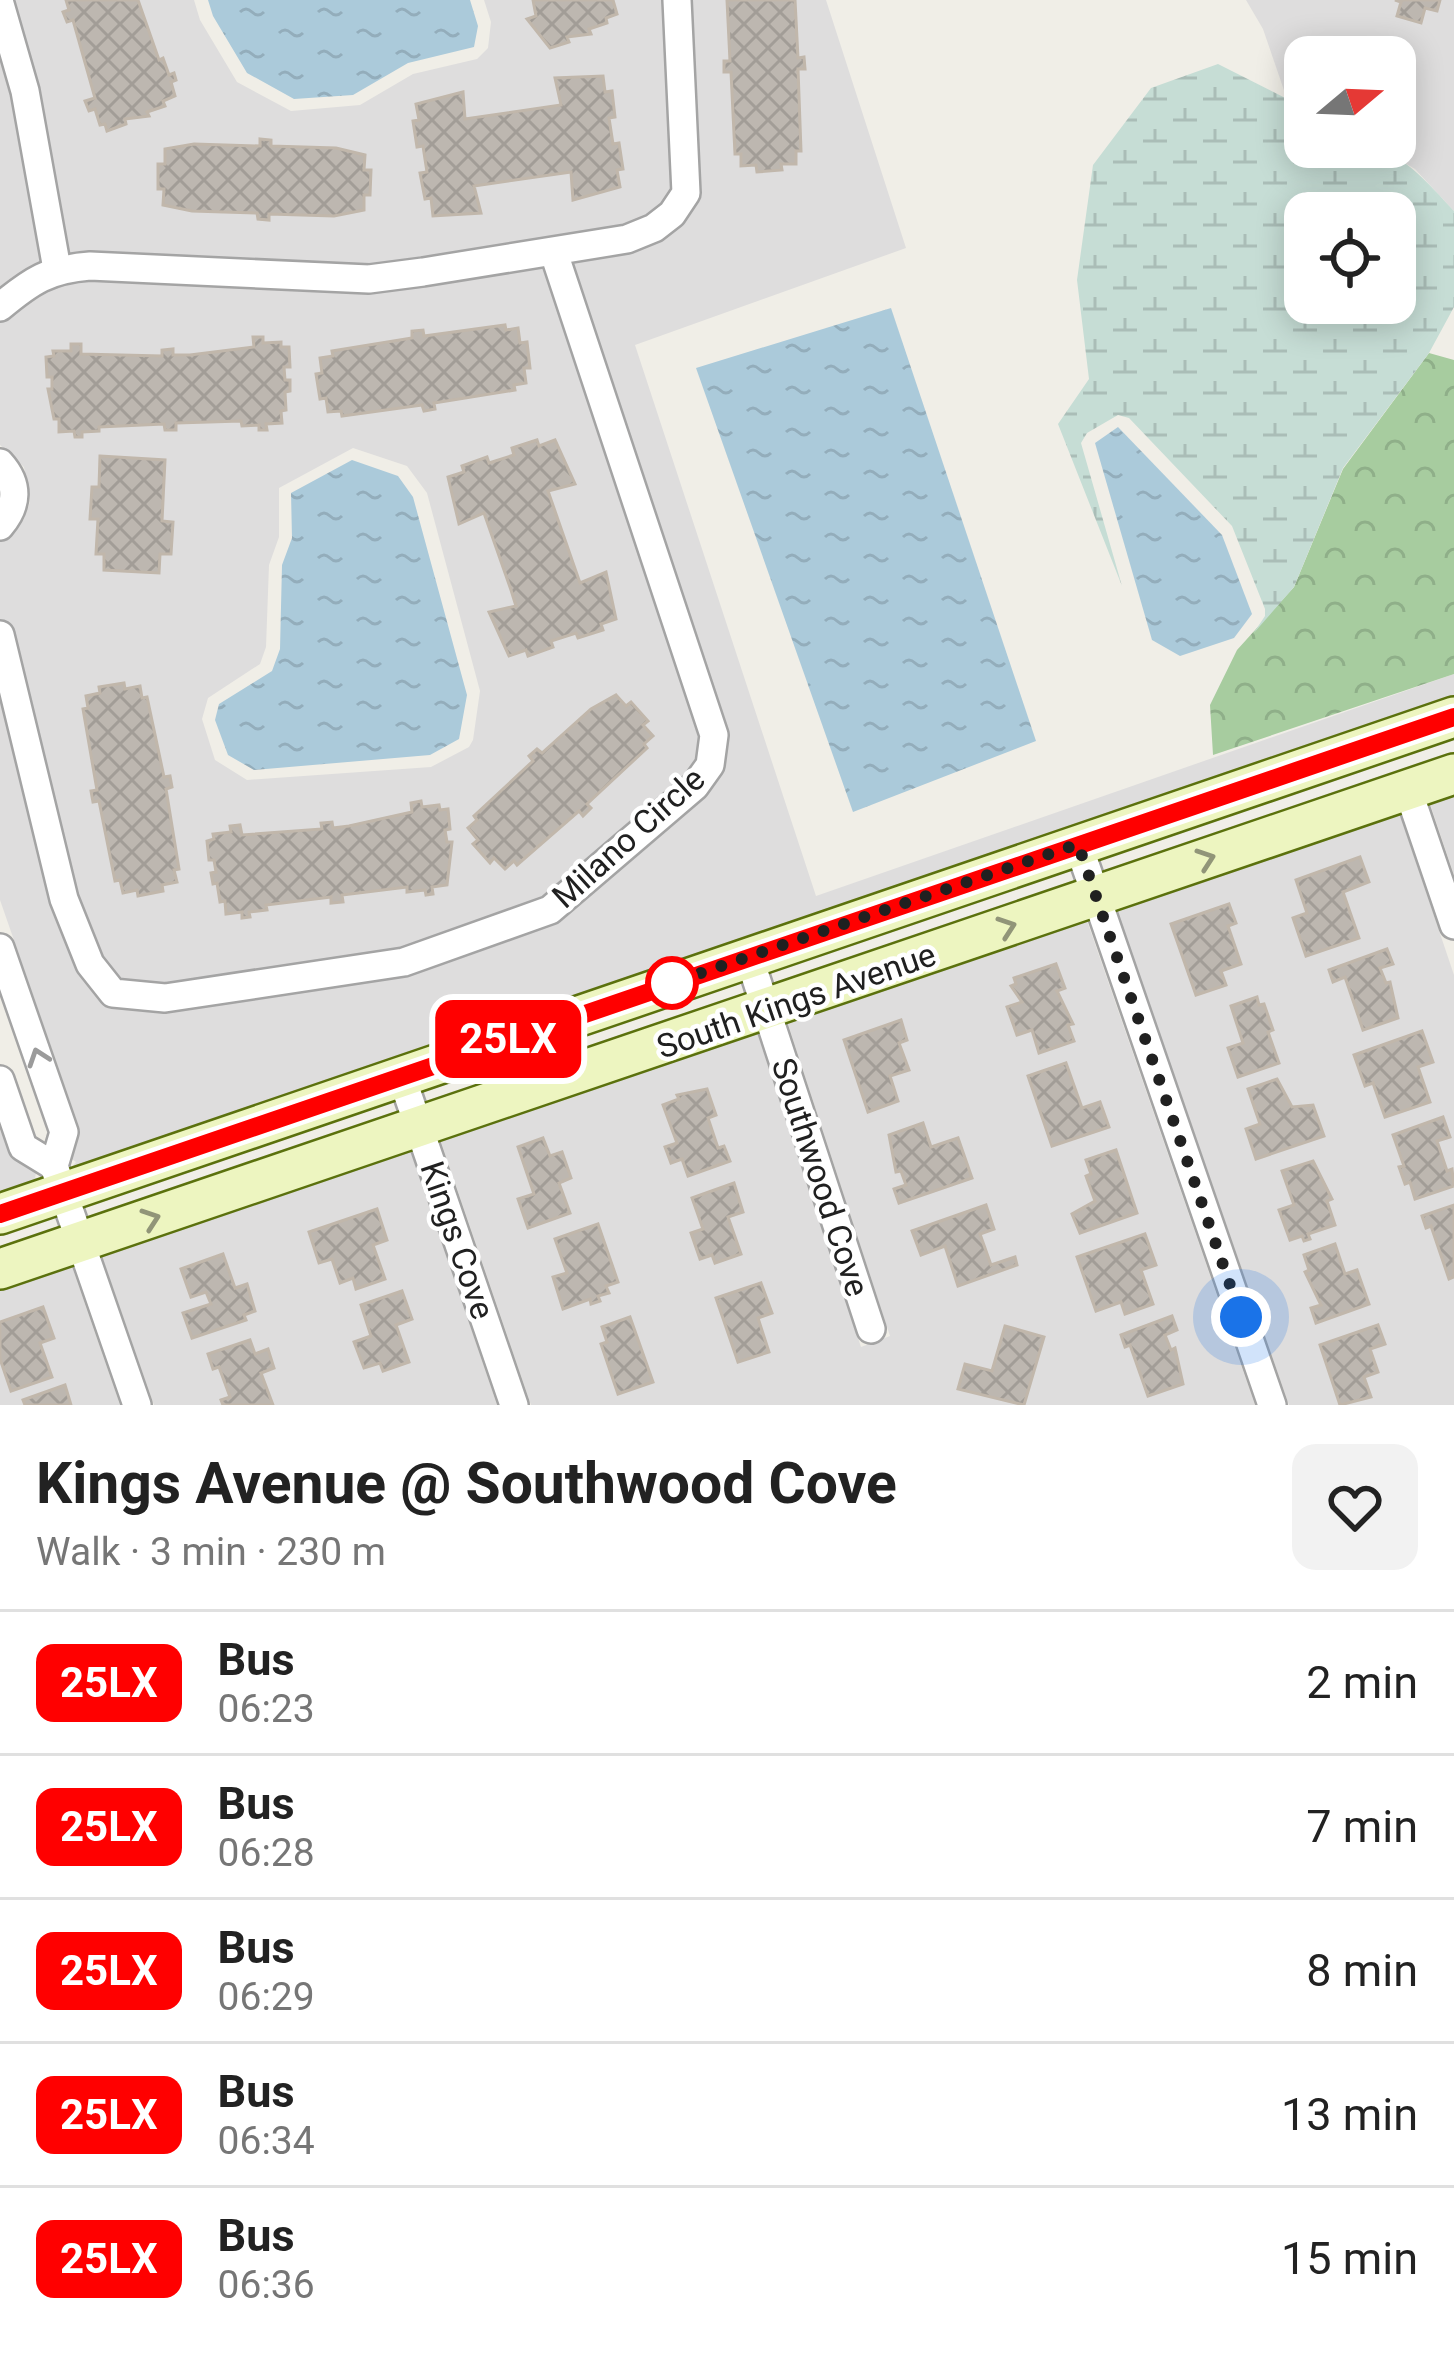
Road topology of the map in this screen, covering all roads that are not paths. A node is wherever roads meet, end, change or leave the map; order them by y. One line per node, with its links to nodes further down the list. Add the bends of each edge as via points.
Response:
1 (677, 0): 3 (street, via 686,193 654,228)
2 (0, 4): 4 (street, via 25,91)
3 (554, 253): 4 (street, via 369,279); 8 (street, Milano Circle, via 714,735 710,765 695,786 550,910 404,962 165,998 113,993 90,964 64,899)
4 (57, 269): 5 (street)
5 (0, 307)
6 (0, 463): 7 (street, via 15,489)
7 (0, 526)
8 (0, 635)
9 (1454, 717): 12 (main road, South Kings Avenue)
10 (1454, 774): 11 (main road, South Kings Avenue)
11 (1408, 790): 13 (main road, South Kings Avenue, one-way to 11); 14 (street)
12 (1078, 844): 13 (street); 16 (main road, South Kings Avenue)
13 (1095, 897): 17 (main road, South Kings Avenue, one-way to 13); 28 (street)
14 (1454, 925)
15 (0, 948): 21 (street, one-way to 15, via 64,1132)
16 (749, 957): 17 (street, Southwood Cove); 18 (main road, South Kings Avenue)
17 (767, 1010): 20 (main road, South Kings Avenue); 25 (street, Southwood Cove)
18 (401, 1075): 20 (street, Kings Cove); 21 (main road, South Kings Avenue)
19 (0, 1080): 21 (street, via 22,1147)
20 (419, 1127): 23 (main road, South Kings Avenue, one-way to 20); 27 (street, Kings Cove)
21 (59, 1180): 22 (main road, South Kings Avenue); 23 (street)
22 (0, 1214)
23 (81, 1242): 24 (main road, South Kings Avenue); 26 (street)
24 (0, 1269)
25 (871, 1329)
26 (137, 1405)
27 (514, 1405)
28 (1271, 1405)

